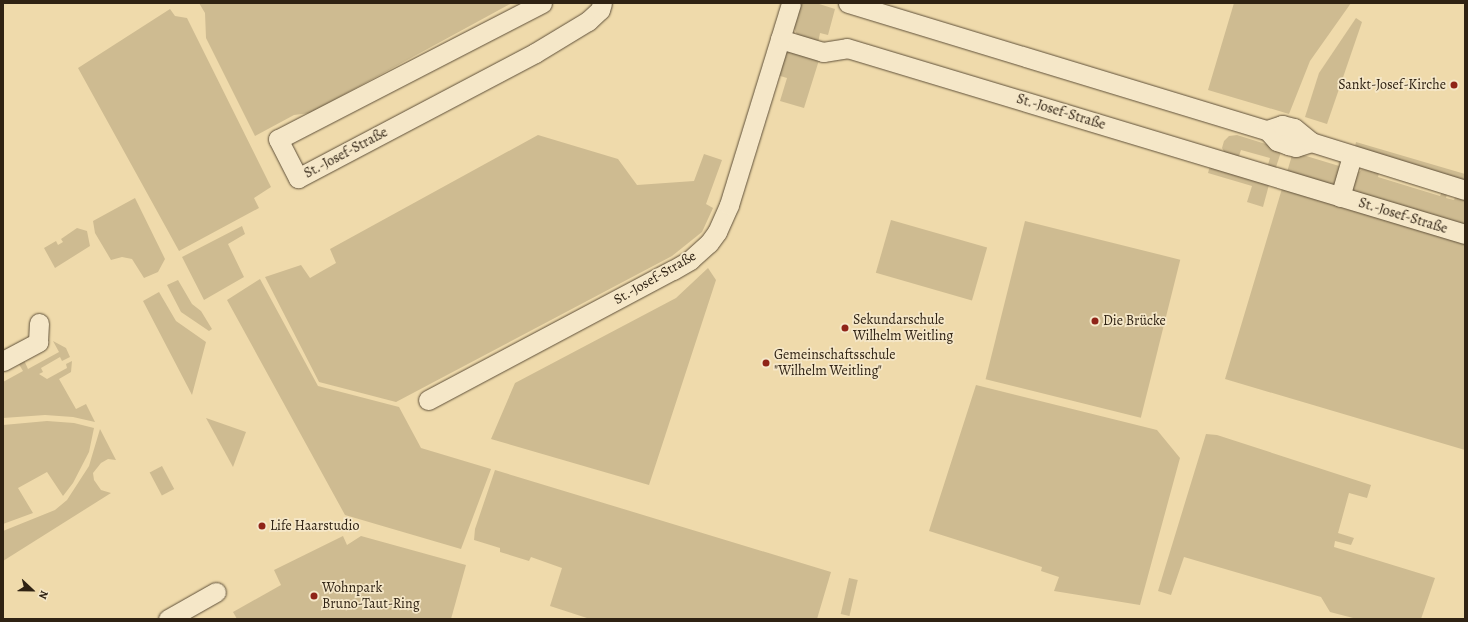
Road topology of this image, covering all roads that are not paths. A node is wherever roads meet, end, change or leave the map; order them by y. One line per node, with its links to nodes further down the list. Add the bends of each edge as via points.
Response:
1 (542, 3): 2 (street, St.-Josef-Straße, via 278,139 298,178 535,53 588,21 600,10)
2 (602, 3)
3 (791, 3): 5 (street, St.-Josef-Straße)
4 (848, 3): 6 (street, via 1267,130 1282,125 1294,128 1311,142)
5 (780, 39): 8 (street, St.-Josef-Straße, via 823,52 847,48); 12 (street, St.-Josef-Straße, via 730,205 709,243 690,260 673,270)
6 (1352, 156): 7 (street); 8 (street, St.-Josef-Straße)
7 (1465, 190)
8 (1340, 197): 9 (street, St.-Josef-Straße)
9 (1465, 234)
10 (39, 323): 11 (street, via 38,342)
11 (3, 361)
12 (428, 400)
13 (216, 592): 14 (street)
14 (168, 619)

